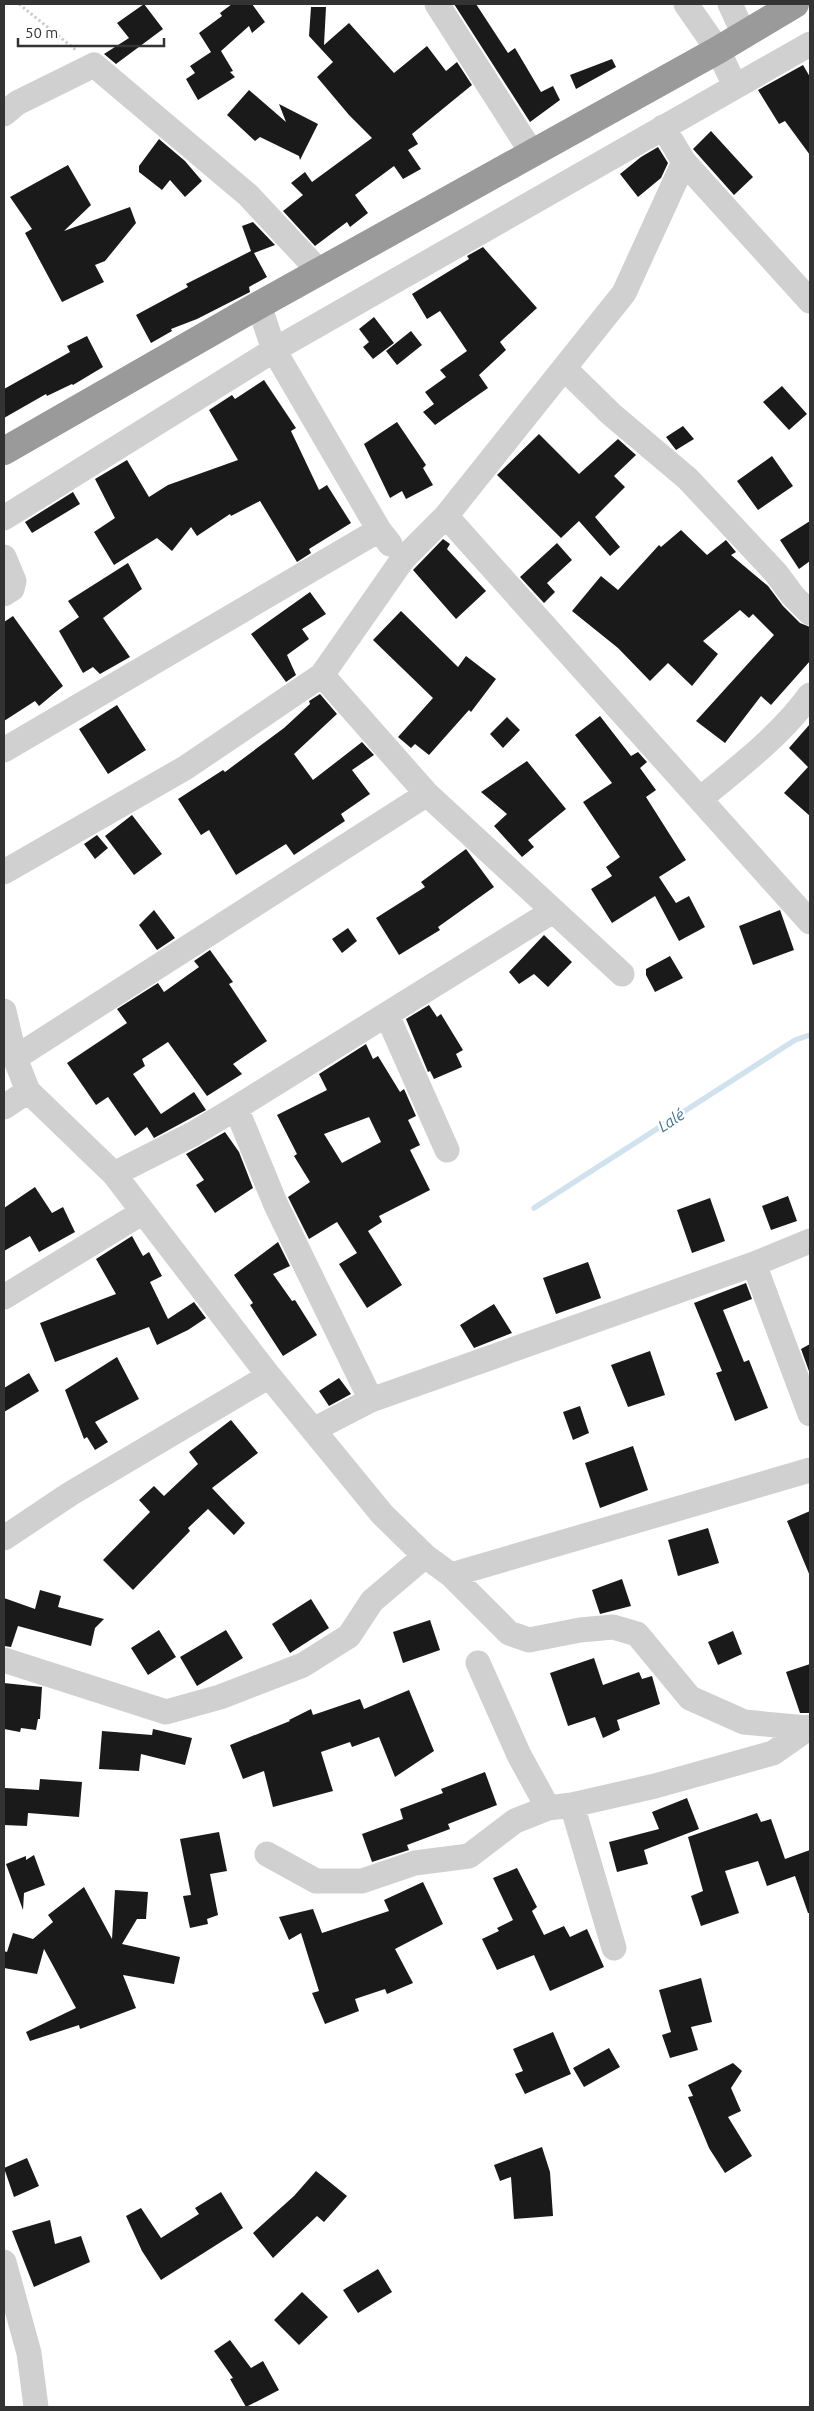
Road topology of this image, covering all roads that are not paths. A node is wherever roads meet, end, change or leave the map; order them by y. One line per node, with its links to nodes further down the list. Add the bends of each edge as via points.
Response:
1 (437, 4): 11 (street)
2 (686, 4): 7 (street)
3 (730, 4): 5 (street)
4 (795, 4): 5 (highway)
5 (744, 34): 7 (highway)
6 (810, 44): 8 (street)
7 (718, 50): 8 (street); 11 (highway)
8 (735, 86): 10 (street)
9 (4, 114): 13 (street, via 17,103 94,65 248,195)
10 (664, 127): 12 (street); 16 (street)
11 (532, 153): 13 (highway)
12 (684, 162): 14 (street); 17 (street, via 624,293)
13 (319, 271): 15 (highway)
14 (810, 301)
15 (259, 305): 16 (street); 18 (highway)
16 (274, 350): 20 (street); 21 (street)
17 (564, 368): 19 (street); 25 (street, via 611,414 688,479)
18 (4, 451)
19 (446, 516): 23 (street); 30 (street)
20 (4, 518)
21 (379, 530): 23 (street); 28 (street)
22 (4, 557): 24 (street, via 14,581 12,589)
23 (403, 559): 26 (street)
24 (4, 594)
25 (810, 613)
26 (322, 675): 29 (street); 31 (street, via 185,768)
27 (810, 696): 30 (street, via 752,756)
28 (4, 750)
29 (426, 794): 32 (street); 37 (street)
30 (700, 798): 33 (street)
31 (4, 872)
32 (553, 911): 34 (street); 36 (street)
33 (810, 922)
34 (622, 974)
35 (4, 1011): 37 (street)
36 (388, 1015): 40 (street); 41 (street)
37 (15, 1058): 38 (street)
38 (28, 1091): 39 (street); 42 (street)
39 (4, 1107)
40 (236, 1108): 42 (street); 48 (street, via 276,1205)
41 (447, 1150)
42 (114, 1174): 43 (street)
43 (143, 1212): 46 (street); 47 (street)
44 (810, 1241): 45 (street)
45 (754, 1264): 48 (street); 49 (street)
46 (4, 1297)
47 (269, 1376): 50 (street); 52 (street, via 70,1494)
48 (370, 1400): 50 (street)
49 (810, 1414)
50 (313, 1430): 53 (street, via 382,1514)
51 (810, 1470): 54 (street)
52 (4, 1538)
53 (425, 1556): 54 (street); 55 (street, via 372,1601 348,1636 303,1665 220,1697 166,1712)
54 (451, 1575): 57 (street, via 508,1633 529,1640 613,1627 637,1634 690,1698 744,1722)
55 (4, 1660)
56 (478, 1663): 59 (street, via 519,1756)
57 (809, 1727): 58 (street, via 773,1753)
58 (572, 1805): 59 (street); 61 (street)
59 (548, 1808): 60 (street, via 515,1822 469,1856 415,1863 362,1881 316,1881)
60 (267, 1854)
61 (614, 1948)
62 (4, 2262): 63 (street, via 29,2353)
63 (36, 2407)

